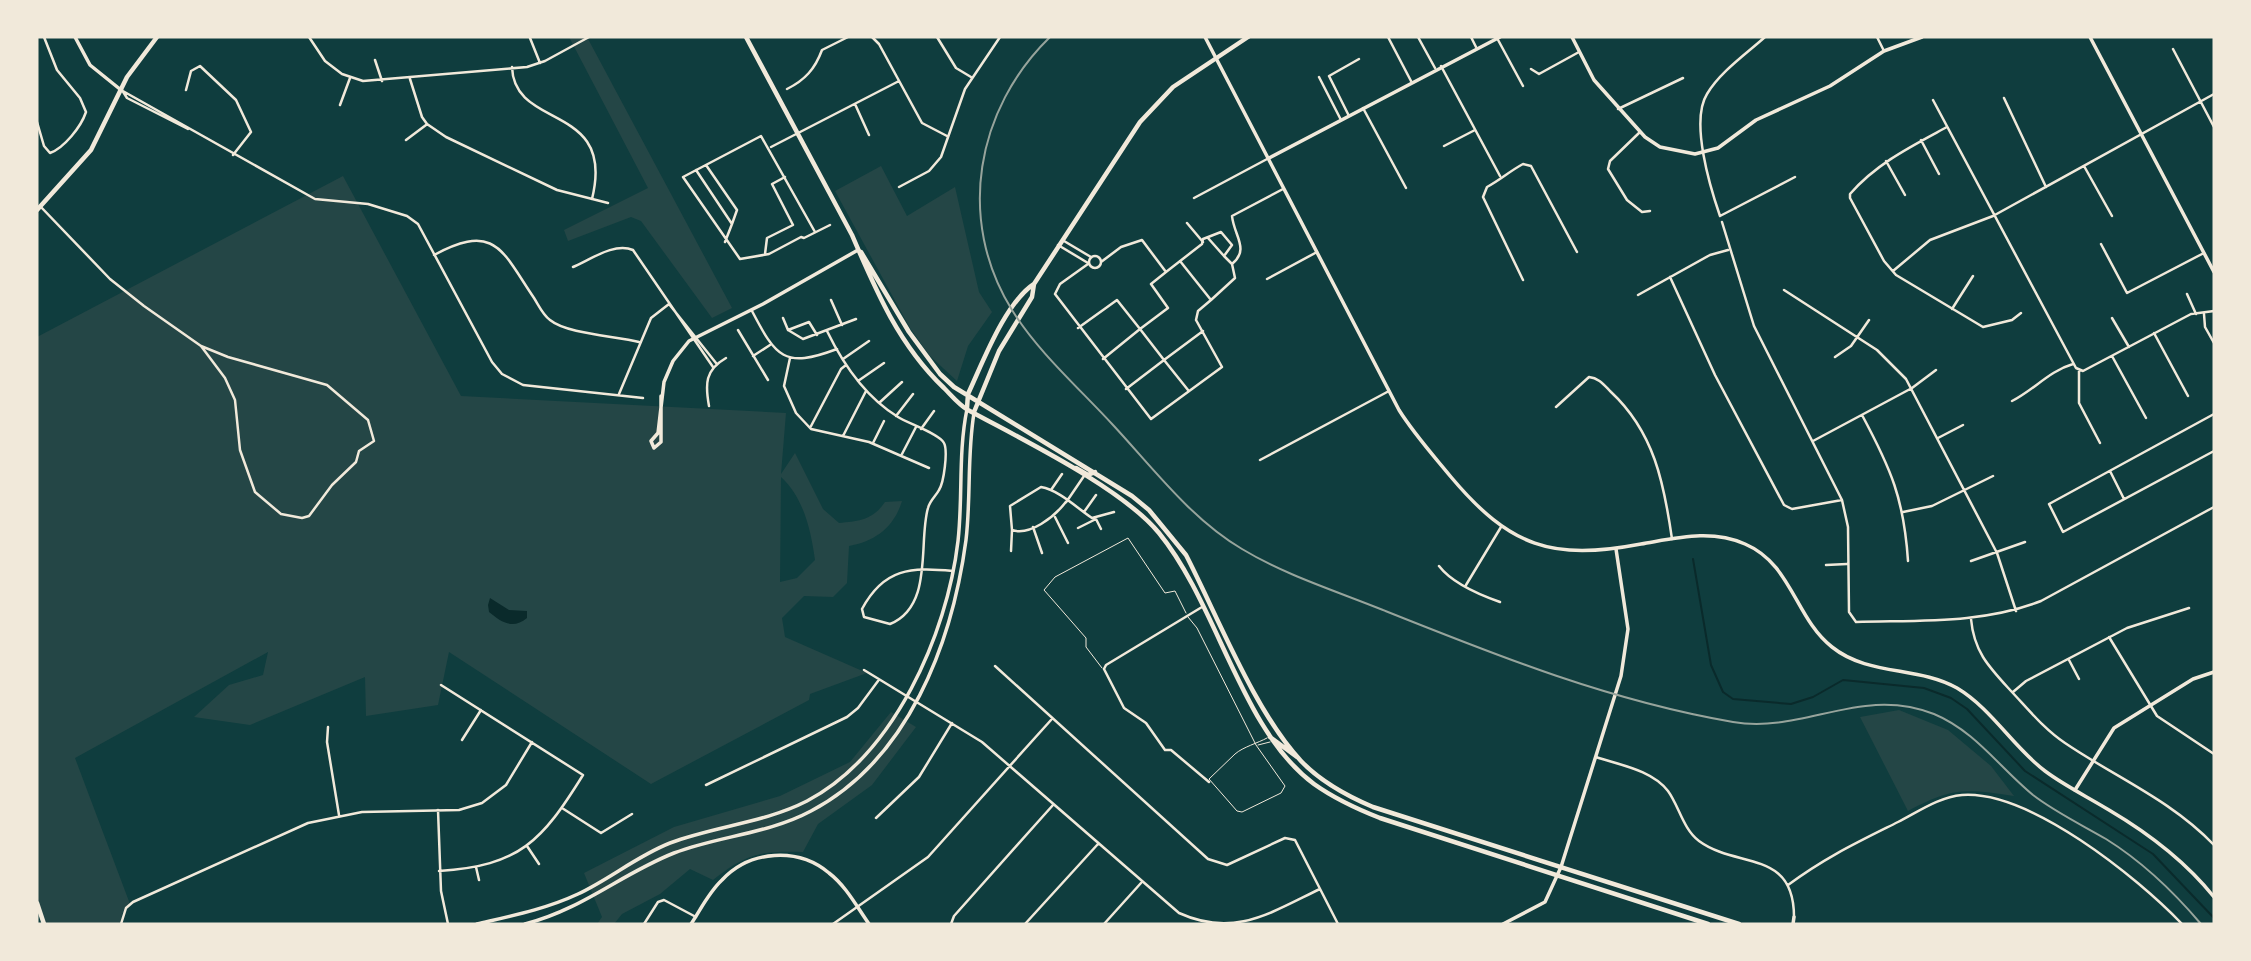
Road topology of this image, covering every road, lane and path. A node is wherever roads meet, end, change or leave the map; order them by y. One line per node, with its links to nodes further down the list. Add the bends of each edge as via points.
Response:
1 (44, 37): 57 (street, via 57,69 86,113 65,142 50,153)
2 (75, 37): 45 (main road, via 90,65)
3 (157, 37): 45 (main road)
4 (309, 37): 37 (street, via 325,61)
5 (589, 37): 30 (street)
6 (746, 37): 64 (main road)
7 (848, 37): 44 (street, via 822,50 804,79)
8 (872, 37): 40 (street)
9 (937, 37): 35 (street, via 956,68)
10 (1000, 37): 35 (street)
11 (1205, 37): 27 (main road)
12 (1248, 37): 27 (main road)
13 (1388, 37): 42 (street)
14 (1418, 37): 33 (street)
15 (1471, 37): 23 (street)
16 (1572, 37): 26 (main road)
17 (1765, 37): 71 (street, via 1713,85 1703,101)
18 (1877, 37): 25 (street)
19 (1922, 37): 25 (main road)
20 (2090, 37): 63 (main road)
21 (530, 38): 30 (street)
22 (1499, 38): 23 (main road); 43 (street)
23 (1476, 47): 31 (main road)
24 (2172, 49): 50 (street)
25 (1884, 51): 71 (main road, via 1830,86 1756,120 1727,142)
26 (1579, 52): 34 (street, via 1539,74); 54 (main road, via 1594,80)
27 (1216, 57): 73 (main road); 101 (main road, via 1173,87 1140,122)
28 (1359, 59): 55 (street, via 1329,76)
29 (375, 60): 41 (street)
30 (540, 63): 32 (street)
31 (1441, 65): 33 (main road); 61 (street)
32 (512, 67): 39 (street); 87 (street, via 524,98 570,124 588,143 597,169)
33 (1436, 68): 42 (main road)
34 (1531, 69)
35 (971, 77): 66 (street)
36 (1319, 77): 56 (street)
37 (350, 78): 41 (street); 52 (street)
38 (1684, 78): 54 (street)
39 (410, 79): 41 (street); 58 (street)
40 (899, 80): 51 (street); 66 (street, via 922,123)
41 (382, 81)
42 (1411, 81): 53 (main road)
43 (1522, 86)
44 (787, 89)
45 (121, 90): 72 (street); 90 (main road, via 92,150)
46 (186, 90): 72 (street, via 191,71 200,66 236,100 251,132)
47 (2214, 94): 50 (street)
48 (2004, 98): 83 (street)
49 (1933, 100): 59 (street)
50 (2200, 101): 60 (street); 63 (street)
51 (855, 104): 64 (street); 65 (street)
52 (340, 105)
53 (1363, 108): 55 (main road); 85 (street)
54 (1618, 108): 62 (main road)
55 (1349, 116): 56 (main road)
56 (1342, 120): 73 (main road)
57 (37, 121)
58 (426, 124): 67 (street); 87 (street, via 556,190)
59 (1947, 127): 68 (street); 92 (street)
60 (2214, 127)
61 (1475, 130): 69 (street); 79 (street)
62 (1640, 132): 71 (main road, via 1660,147); 91 (street, via 1610,161 1608,169 1627,200 1642,212)
63 (2141, 133): 76 (street); 108 (main road)
64 (797, 135): 70 (street); 105 (main road)
65 (869, 135)
66 (947, 136): 82 (street, via 934,166)
67 (406, 140)
68 (1921, 140): 74 (street); 78 (street)
69 (1444, 146)
70 (770, 148): 75 (street, via 761,136); 80 (street)
71 (1704, 152): 81 (street, via 1720,216)
72 (233, 155): 109 (street, via 315,199 368,204 407,216 418,224)
73 (1269, 158): 84 (main road); 88 (street)
74 (1886, 161): 86 (street); 118 (street, via 1850,194)
75 (706, 165): 77 (street); 96 (street, via 737,210)
76 (2084, 166): 83 (street); 93 (street)
77 (696, 170): 96 (street); 100 (street, via 683,177)
78 (1939, 174)
79 (1500, 176): 107 (street, via 1523,164 1531,166); 124 (street, via 1483,197)
80 (785, 177): 98 (street); 110 (street, via 772,184 793,225 767,238)
81 (1795, 177)
82 (900, 187)
83 (2047, 187): 92 (street)
84 (1284, 188): 106 (main road); 116 (street, via 1233,216 1242,249)
85 (1406, 188)
86 (1905, 195)
87 (592, 198): 89 (street)
88 (1194, 198)
89 (608, 203)
90 (39, 208): 157 (street, via 117,286)
91 (1650, 211)
92 (1993, 216): 118 (street, via 1930,240); 170 (street)
93 (2112, 216)
94 (1722, 222): 104 (street)
95 (1187, 223): 102 (street)
96 (732, 224): 100 (street)
97 (830, 225): 98 (street)
98 (815, 232): 110 (street)
99 (1207, 237): 102 (street); 111 (street); 111 (street, via 1221,232 1232,249)
100 (725, 242): 110 (street, via 740,259)
101 (1060, 242): 112 (street); 115 (street); 125 (main road)
102 (1203, 242): 113 (street)
103 (2101, 244): 108 (street, via 2127,293)
104 (1729, 249): 122 (street); 207 (street, via 1754,326)
105 (859, 250): 133 (main road); 183 (main road, via 929,362); 193 (main road, via 864,269 906,346)
106 (1317, 252): 123 (street); 181 (main road)
107 (1577, 252)
108 (2204, 253): 120 (main road)
109 (434, 255): 154 (street, via 459,242 491,243 504,252 547,318 558,326); 184 (street, via 502,374 523,384)
110 (765, 255)
111 (1224, 256): 116 (street)
112 (1091, 257): 114 (street); 115 (street)
113 (1180, 261): 119 (street); 130 (street)
114 (1101, 262): 115 (street, via 1097,268); 119 (street, via 1121,247 1142,240)
115 (1088, 263): 143 (street, via 1055,291)
116 (1231, 264): 130 (street, via 1235,278)
117 (573, 267): 131 (street, via 615,248 629,248 638,254)
118 (1893, 271): 132 (street)
119 (1166, 272): 144 (street, via 1151,284 1168,308)
120 (2214, 272)
121 (1973, 276): 132 (street)
122 (1670, 277): 127 (street); 224 (street, via 1715,375 1784,505 1792,509)
123 (1267, 279)
124 (1523, 280)
125 (1034, 284): 183 (main road, via 1012,309); 188 (main road, via 1032,297 999,351)
126 (1784, 290): 152 (street)
127 (1638, 295)
128 (2187, 295): 136 (street)
129 (831, 300): 142 (street)
130 (1211, 300): 148 (street, via 1196,314)
131 (669, 304): 151 (street); 154 (street, via 651,318)
132 (1952, 309): 135 (street, via 1983,327)
133 (751, 310): 151 (main road); 156 (street)
134 (2214, 311): 137 (street)
135 (2021, 313)
136 (2196, 314): 137 (street); 149 (street)
137 (2204, 314): 155 (street)
138 (783, 318): 146 (street)
139 (2112, 318): 158 (street)
140 (856, 319): 142 (street)
141 (1868, 320): 152 (street)
142 (842, 325): 147 (street)
143 (1078, 328): 144 (street, via 1117,300); 166 (street)
144 (1140, 329): 166 (street); 167 (street)
145 (738, 330): 160 (street)
146 (788, 330): 150 (street, via 803,339); 150 (street, via 809,322)
147 (827, 331): 150 (street); 159 (street)
148 (1203, 331): 167 (street); 179 (street, via 1222,367)
149 (2154, 333): 158 (street); 186 (street)
150 (817, 335)
151 (694, 337): 171 (street); 185 (main road, via 670,367)
152 (1858, 337): 164 (street); 177 (street, via 1896,367)
153 (869, 341): 165 (street)
154 (639, 342): 184 (street)
155 (2214, 343)
156 (770, 345): 160 (street); 163 (street)
157 (201, 346): 157 (street, via 327,385 368,420 374,441 359,451 356,462 309,516 281,514 255,492 240,450 235,400)
158 (2129, 347): 161 (street)
159 (837, 349): 163 (street, via 806,359); 165 (street)
160 (753, 356): 174 (street)
161 (2112, 356): 173 (street); 199 (street)
162 (726, 358): 171 (street)
163 (790, 358): 203 (street, via 783,386 796,413)
164 (1835, 358)
165 (844, 359): 169 (street)
166 (1103, 359): 178 (street)
167 (1164, 360): 178 (street); 179 (street)
168 (884, 363): 175 (street)
169 (847, 364): 175 (street); 203 (street)
170 (2073, 364): 173 (street); 189 (street)
171 (714, 365): 191 (street, via 705,387)
172 (1936, 370): 177 (street)
173 (2079, 371): 209 (street, via 2079,403)
174 (768, 380)
175 (858, 381): 180 (street)
176 (902, 382): 190 (street)
177 (1912, 388): 197 (street); 206 (street)
178 (1126, 390): 179 (street, via 1151,419)
179 (1188, 390)
180 (866, 391): 190 (street); 205 (street)
181 (1389, 391): 213 (street); 233 (main road, via 1413,431 1470,499)
182 (913, 394): 198 (street)
183 (968, 394): 188 (main road); 193 (main road)
184 (619, 395): 187 (street)
185 (661, 396): 185 (main road, via 659,428 650,443 654,448 661,442)
186 (2188, 396)
187 (643, 398)
188 (978, 400): 195 (main road); 216 (main road)
189 (2012, 401)
190 (879, 403): 198 (street)
191 (709, 406)
192 (1556, 407): 237 (street, via 1589,377 1597,379 1626,408 1658,462)
193 (967, 409): 195 (main road); 250 (main road, via 961,436)
194 (934, 411): 204 (street)
195 (974, 412): 212 (main road); 270 (main road, via 960,576 936,661)
196 (2214, 414): 215 (street)
197 (1862, 415): 207 (street); 229 (street, via 1891,469)
198 (896, 416): 202 (street)
199 (2146, 418)
200 (884, 421): 208 (street)
201 (1963, 425): 206 (street)
202 (916, 427): 204 (street); 211 (street)
203 (810, 428): 205 (street)
204 (921, 429): 249 (street, via 942,439 945,447 941,486 927,508)
205 (843, 436): 208 (street)
206 (1938, 438): 220 (street)
207 (1813, 441): 224 (street)
208 (873, 443): 211 (street)
209 (2100, 443)
210 (2214, 451): 223 (street)
211 (902, 454): 214 (street)
212 (1053, 458): 216 (main road, via 1088,475); 218 (main road)
213 (1260, 460)
214 (929, 468)
215 (2110, 471): 223 (street); 223 (street, via 2049,504 2063,532)
216 (1095, 472): 252 (main road, via 1132,496 1170,532)
217 (1062, 474): 221 (street)
218 (1084, 476): 225 (street); 254 (main road, via 1129,505 1157,531)
219 (1993, 476): 220 (street)
220 (1965, 489): 229 (street, via 1932,506); 243 (street)
221 (1051, 490): 225 (street); 236 (street, via 1041,487 1009,508)
222 (1096, 495): 227 (street)
223 (2124, 499)
224 (1842, 500): 246 (street)
225 (1067, 501): 227 (street); 230 (street)
226 (2214, 507): 256 (street)
227 (1084, 512): 231 (street)
228 (1114, 512): 231 (street)
229 (1903, 512): 244 (street)
230 (1055, 517): 232 (street); 239 (street)
231 (1096, 519): 234 (street); 235 (street)
232 (1033, 527): 236 (street); 242 (street)
233 (1501, 527): 240 (main road, via 1558,550); 251 (street)
234 (1078, 528)
235 (1101, 529)
236 (1012, 530): 241 (street)
237 (1672, 539): 240 (main road); 287 (main road, via 1699,535 1728,538 1765,555 1833,648 1862,663 1923,674 1957,689 1979,705 2028,757)
238 (2025, 542): 243 (street)
239 (1068, 543)
240 (1616, 549): 281 (main road, via 1626,604 1627,645)
241 (1011, 551)
242 (1042, 553)
243 (1997, 553): 245 (street); 256 (street)
244 (1908, 561)
245 (1970, 561)
246 (1849, 564): 247 (street); 258 (street, via 1849,612 1856,622)
247 (1826, 565)
248 (1440, 566): 251 (street)
249 (923, 568): 249 (street, via 908,568 876,588 862,609 864,617 888,624 901,618 913,604); 250 (street)
250 (953, 571): 269 (main road, via 942,613)
251 (1466, 585): 253 (street)
252 (1210, 602): 254 (street); 282 (main road, via 1278,733)
253 (1500, 602)
254 (1204, 606): 257 (street); 276 (main road)
255 (2189, 608): 259 (street)
256 (2016, 611): 258 (street)
257 (1187, 616): 262 (street); 262 (lane, via 1175,590 1165,593 1128,538 1055,577 1044,590 1086,638 1086,647); 279 (lane)
258 (1970, 619): 268 (street, via 1976,649)
259 (2109, 637): 260 (street); 271 (street)
260 (2068, 659): 265 (street); 268 (street)
261 (995, 666): 273 (street)
262 (1104, 669): 285 (street, via 1124,708 1146,723 1165,750 1171,750)
263 (863, 670): 266 (street)
264 (2214, 672): 271 (main road)
265 (2079, 679)
266 (878, 681): 269 (street); 286 (street, via 847,716)
267 (441, 685): 272 (street)
268 (2013, 693): 283 (street, via 2053,734)
269 (905, 698): 270 (street); 316 (main road, via 862,761 807,801 670,843 579,894)
270 (915, 704): 274 (street); 317 (main road, via 868,770 810,811 762,830 673,853 582,904)
271 (2150, 705): 280 (street, via 2164,723); 283 (main road, via 2114,728)
272 (481, 710): 277 (street); 278 (street)
273 (1052, 719): 284 (street); 305 (street, via 1208,859 1227,865 1290,838)
274 (952, 723): 284 (street); 293 (street, via 919,777)
275 (328, 727): 292 (street)
276 (1271, 739): 279 (lane); 279 (lane); 282 (main road); 301 (main road, via 1313,783 1346,804)
277 (462, 740)
278 (532, 743): 289 (street, via 583,775); 290 (street, via 506,785 491,798 459,810)
279 (1256, 745): 285 (lane, via 1233,755); 285 (lane, via 1284,782 1281,793 1242,812)
280 (2214, 754)
281 (1596, 757): 299 (main road); 304 (street, via 1658,780 1697,839 1768,865)
282 (1298, 758): 299 (main road, via 1331,785 1373,807)
283 (2094, 760): 287 (main road); 295 (street, via 2174,810)
284 (1010, 765): 288 (street); 308 (street, via 928,857)
285 (1209, 782)
286 (706, 785)
287 (2075, 790): 306 (main road, via 2149,835)
288 (1054, 804): 294 (street); 322 (street)
289 (562, 808): 291 (street, via 601,833); 296 (street)
290 (438, 810): 292 (street); 300 (street)
291 (632, 814)
292 (339, 815): 314 (street, via 308,823 133,902)
293 (876, 818)
294 (1098, 844): 303 (street); 323 (street)
295 (2214, 845)
296 (527, 846): 297 (street); 298 (street, via 506,859)
297 (539, 864)
298 (476, 867): 300 (street); 302 (street)
299 (1561, 867): 301 (main road); 329 (main road)
300 (439, 871): 315 (street)
301 (1558, 876): 327 (main road, via 1545,902); 328 (main road)
302 (479, 880)
303 (1142, 883): 311 (street); 324 (street)
304 (1788, 886): 310 (street); 331 (street, via 1830,854 1937,802 1961,795 1984,796 2023,807 2106,858 2150,890)
305 (1320, 888): 311 (street, via 1249,922); 326 (street)
306 (2214, 897)
307 (37, 903): 312 (main road)
308 (858, 908): 309 (main road, via 821,867 797,856 780,855 745,862 731,871); 320 (street); 321 (main road)
309 (696, 917): 318 (street, via 664,900); 319 (main road)
310 (1794, 917): 330 (main road)
311 (1190, 918): 325 (street)
312 (39, 919): 313 (main road)
313 (44, 924)
314 (121, 924)
315 (448, 924)
316 (477, 924)
317 (525, 924)
318 (644, 924)
319 (691, 924)
320 (833, 924)
321 (869, 924)
322 (951, 924)
323 (1026, 924)
324 (1104, 924)
325 (1188, 924)
326 (1338, 924)
327 (1503, 924)
328 (1708, 924)
329 (1739, 924)
330 (1793, 924)
331 (2182, 924)

